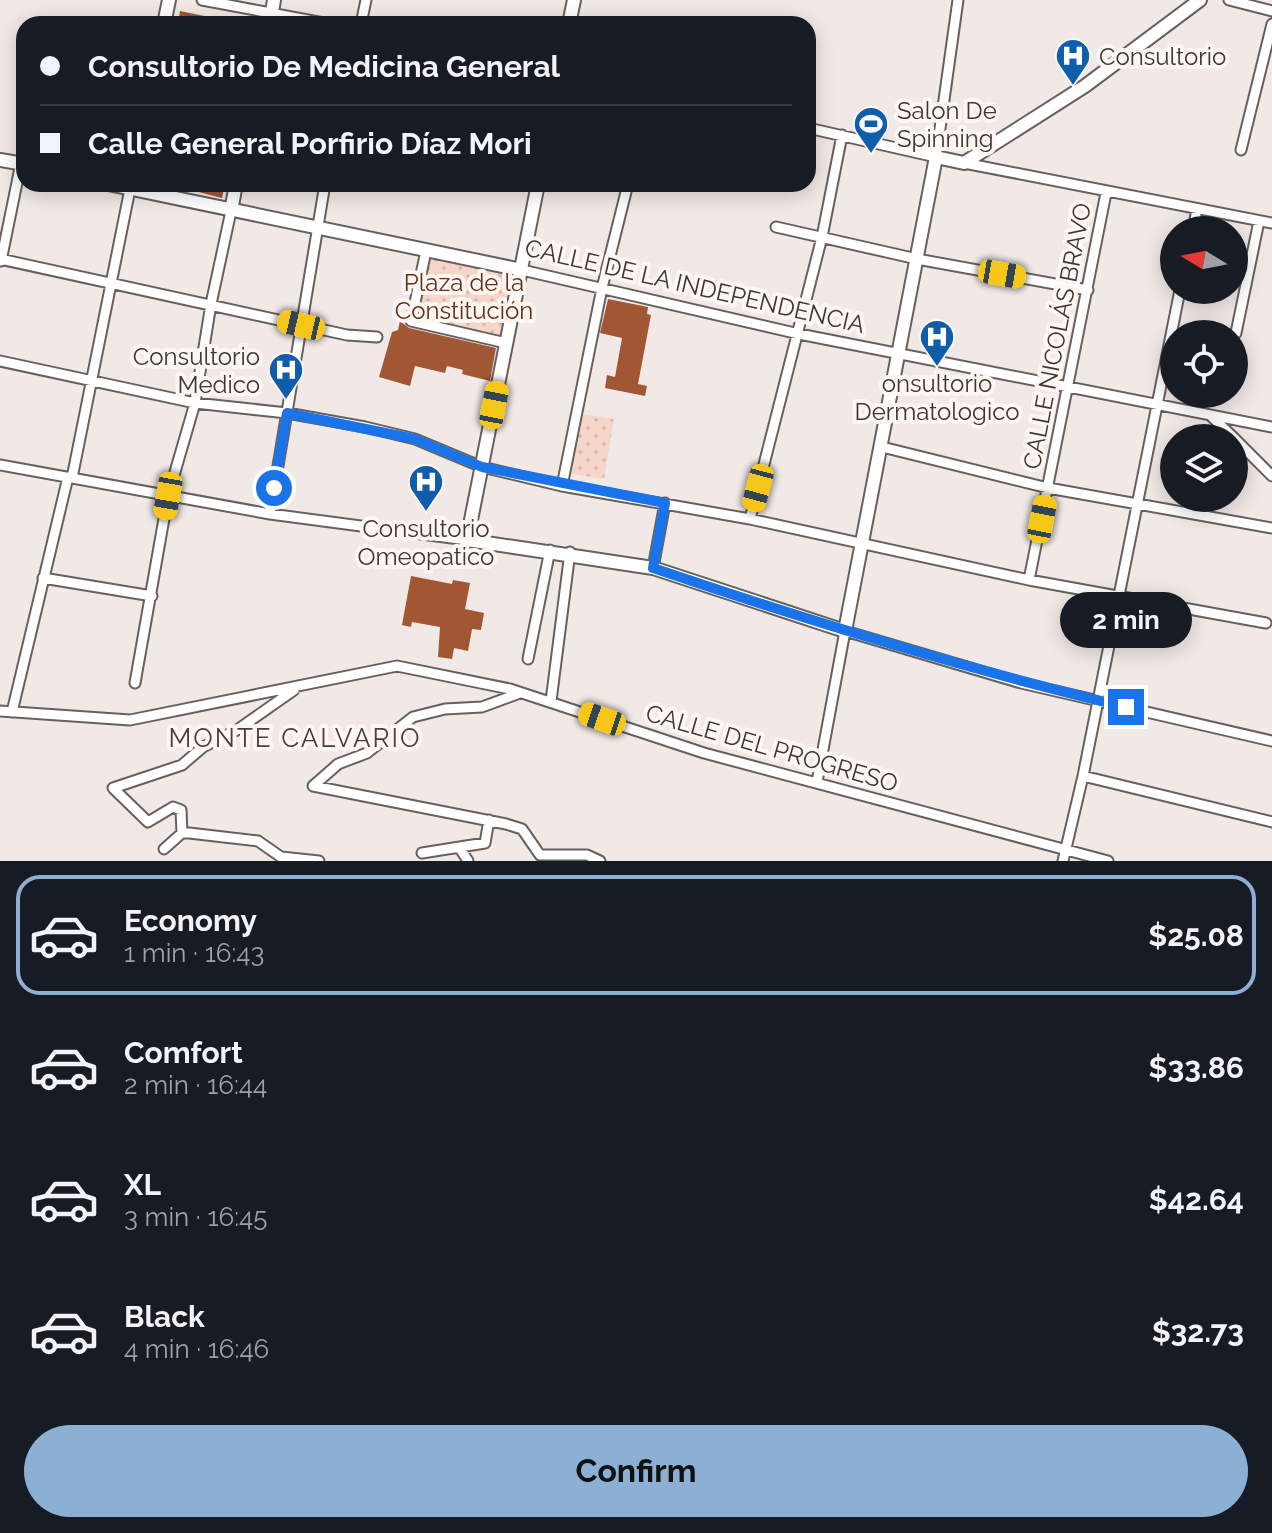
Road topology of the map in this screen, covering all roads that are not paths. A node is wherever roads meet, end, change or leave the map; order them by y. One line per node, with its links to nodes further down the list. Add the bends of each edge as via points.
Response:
1 (202, 0): 6 (street)
2 (958, 0): 11 (street)
3 (1200, 0): 12 (street, via 1085,86)
4 (1229, 0): 5 (street)
5 (1272, 11)
6 (272, 12)
7 (1272, 24): 10 (street)
8 (816, 130): 9 (street)
9 (842, 135): 11 (street); 28 (street)
10 (1241, 150)
11 (936, 157): 12 (street); 30 (street)
12 (964, 163): 20 (street)
13 (16, 190): 31 (street)
14 (129, 192): 33 (street)
15 (154, 192): 22 (street, CALLE DE LA INDEPENDENCIA)
16 (235, 192): 22 (street)
17 (324, 192): 27 (street)
18 (537, 192): 32 (street)
19 (626, 192): 34 (street)
20 (1106, 193): 21 (street); 35 (street, CALLE NICOLÁS BRAVO)
21 (1197, 209): 23 (street); 24 (street)
22 (231, 211): 27 (street, CALLE DE LA INDEPENDENCIA); 36 (street)
23 (1196, 216)
24 (1259, 221): 25 (street); 38 (street)
25 (1272, 223)
26 (776, 227): 28 (street)
27 (318, 230): 29 (street, CALLE DE LA INDEPENDENCIA); 39 (street)
28 (822, 237): 30 (street); 40 (street)
29 (426, 251): 32 (street, CALLE DE LA INDEPENDENCIA); 42 (street, via 411,321)
30 (917, 259): 35 (street); 43 (street)
31 (0, 261): 33 (street)
32 (522, 270): 34 (street, CALLE DE LA INDEPENDENCIA); 42 (street)
33 (110, 283): 36 (street); 45 (street)
34 (602, 288): 40 (street, CALLE DE LA INDEPENDENCIA); 59 (street)
35 (1088, 290): 46 (street, CALLE NICOLÁS BRAVO)
36 (211, 304): 39 (street); 47 (street)
37 (1177, 304): 48 (street)
38 (1239, 320)
39 (301, 325): 41 (street); 49 (street)
40 (799, 334): 43 (street, CALLE DE LA INDEPENDENCIA); 65 (street)
41 (377, 337)
42 (506, 343): 56 (street)
43 (901, 354): 46 (street, CALLE DE LA INDEPENDENCIA); 53 (street)
44 (0, 361): 45 (street)
45 (93, 381): 47 (street); 58 (street)
46 (1069, 387): 48 (street, CALLE DE LA INDEPENDENCIA); 60 (street, CALLE NICOLÁS BRAVO)
47 (195, 403): 49 (street); 61 (street)
48 (1156, 403): 50 (street, CALLE DE LA INDEPENDENCIA); 63 (street)
49 (287, 413): 56 (street, via 415,439); 64 (street)
50 (1211, 416): 51 (street); 52 (street, CALLE DE LA INDEPENDENCIA)
51 (1219, 424)
52 (1272, 427)
53 (882, 447): 60 (street); 68 (street)
54 (1248, 452): 57 (street)
55 (0, 465): 58 (street)
56 (482, 467): 59 (street); 67 (street)
57 (1272, 476)
58 (70, 477): 61 (street); 72 (street)
59 (562, 486): 62 (street)
60 (1048, 488): 63 (street); 73 (street, CALLE NICOLÁS BRAVO)
61 (168, 496): 64 (street); 74 (street)
62 (665, 503): 65 (street); 71 (street)
63 (1137, 505): 66 (street); 75 (street)
64 (270, 514): 67 (street)
65 (750, 519): 68 (street)
66 (1272, 528)
67 (467, 540): 69 (street)
68 (862, 541): 73 (street); 77 (street)
69 (550, 550): 70 (street); 78 (street)
70 (570, 552): 71 (street); 83 (street)
71 (653, 568): 77 (street)
72 (43, 578): 74 (street); 85 (street)
73 (1029, 580): 75 (street)
74 (152, 596): 79 (street)
75 (1116, 597): 76 (street); 82 (street)
76 (1266, 623)
77 (845, 631): 82 (street); 88 (street)
78 (528, 659)
79 (135, 683)
80 (297, 687): 81 (street, CALLE DEL PROGRESO, via 392,666); 85 (street, CALLE DEL PROGRESO, via 130,720); 91 (street, via 182,765 113,788 148,822 173,807 181,810)
81 (521, 692): 83 (street, CALLE DEL PROGRESO); 89 (street, via 482,707 413,717 313,786)
82 (1096, 700): 86 (street); 87 (street)
83 (551, 701): 88 (street, CALLE DEL PROGRESO, via 704,753)
84 (0, 711): 85 (street, CALLE DEL PROGRESO)
85 (12, 712)
86 (1272, 741)
87 (1083, 776): 90 (street); 95 (street)
88 (817, 782): 95 (street, CALLE DEL PROGRESO)
89 (489, 820): 93 (street, via 485,843); 99 (street, via 522,829 544,856 587,855)
90 (1272, 822)
91 (182, 833): 92 (street); 96 (street, via 264,843)
92 (164, 849)
93 (461, 850): 94 (street); 98 (street)
94 (422, 853)
95 (1064, 856): 100 (street, CALLE DEL PROGRESO)
96 (275, 858): 97 (street)
97 (319, 861)
98 (468, 861)
99 (600, 861)
100 (1108, 861)

